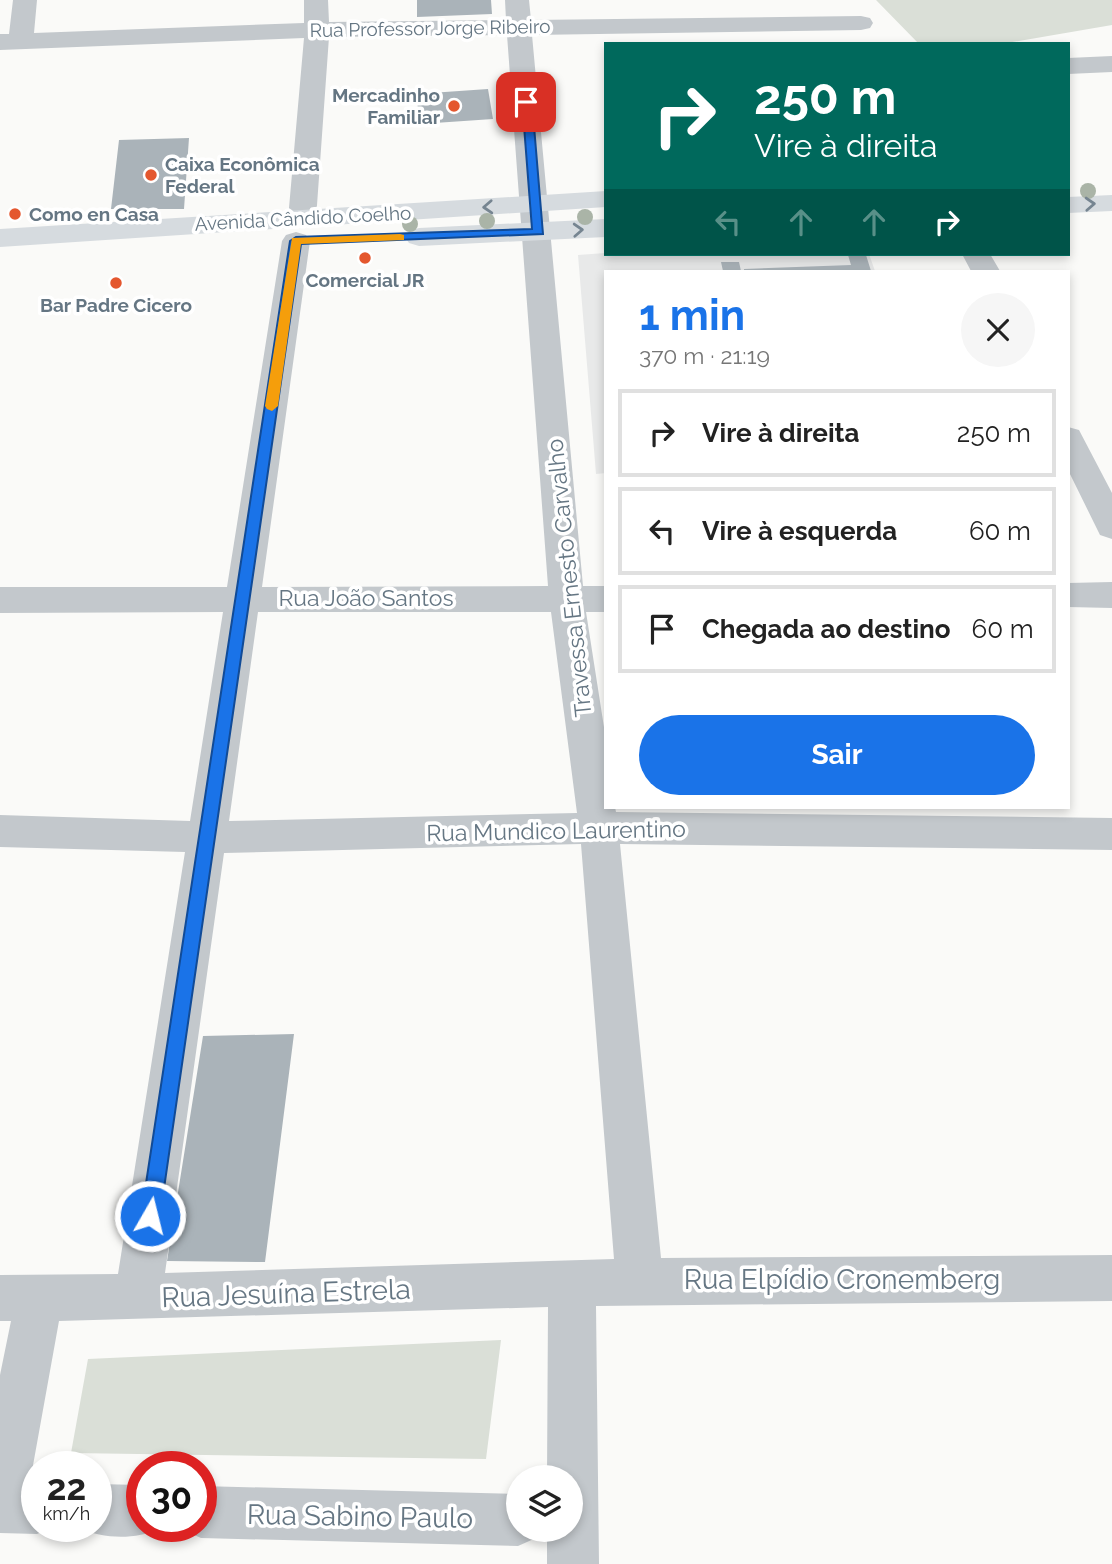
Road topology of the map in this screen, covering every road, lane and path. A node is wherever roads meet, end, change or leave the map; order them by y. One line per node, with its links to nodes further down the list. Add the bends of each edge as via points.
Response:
1 (25, 0): 7 (street)
2 (316, 0): 6 (street)
3 (845, 0): 5 (street)
4 (519, 13): 5 (street, Rua Professor Jorge Ribeiro); 6 (street, Rua Professor Jorge Ribeiro); 14 (street, Travessa Ernesto Carvalho)
5 (861, 23): 8 (street)
6 (317, 30): 7 (street, Rua Professor Jorge Ribeiro); 16 (street)
7 (10, 42)
8 (875, 42)
9 (1112, 64): 10 (street)
10 (1070, 65)
11 (604, 200): 14 (main road, Avenida Cândido Coelho)
12 (1112, 202): 13 (main road, one-way to 12)
13 (1070, 205)
14 (536, 218): 15 (main road, Avenida Cândido Coelho, one-way to 15); 16 (main road, Avenida Cândido Coelho); 26 (street, Travessa Ernesto Carvalho)
15 (604, 228)
16 (299, 230): 17 (main road, Avenida Cândido Coelho); 18 (main road, Avenida Cândido Coelho, via 188,241); 23 (street)
17 (0, 238)
18 (0, 249)
19 (1070, 442): 20 (street)
20 (1112, 527)
21 (1070, 595): 22 (street)
22 (1112, 595)
23 (244, 598): 25 (street, Rua João Santos); 26 (street, Rua João Santos); 30 (street)
24 (604, 599): 26 (street, Rua João Santos)
25 (0, 600)
26 (567, 600): 27 (street, Travessa Ernesto Carvalho)
27 (599, 828): 29 (street, Rua Mundico Laurentino); 30 (street, Rua Mundico Laurentino); 32 (street, Travessa Ernesto Carvalho)
28 (0, 831): 30 (street, Rua Mundico Laurentino)
29 (1112, 834)
30 (207, 837): 34 (street)
31 (1112, 1278): 32 (street, Rua Elpídio Cronemberg)
32 (640, 1281): 33 (street, Rua Elpídio Cronemberg)
33 (572, 1284): 34 (street, Rua Jesuína Estrela); 36 (street)
34 (138, 1297): 35 (street, Rua Jesuína Estrela)
35 (20, 1298): 37 (street)
36 (572, 1465)
37 (0, 1507): 38 (street)
38 (21, 1508)
39 (217, 1512): 40 (street, Rua Sabino Paulo)
40 (506, 1520)

